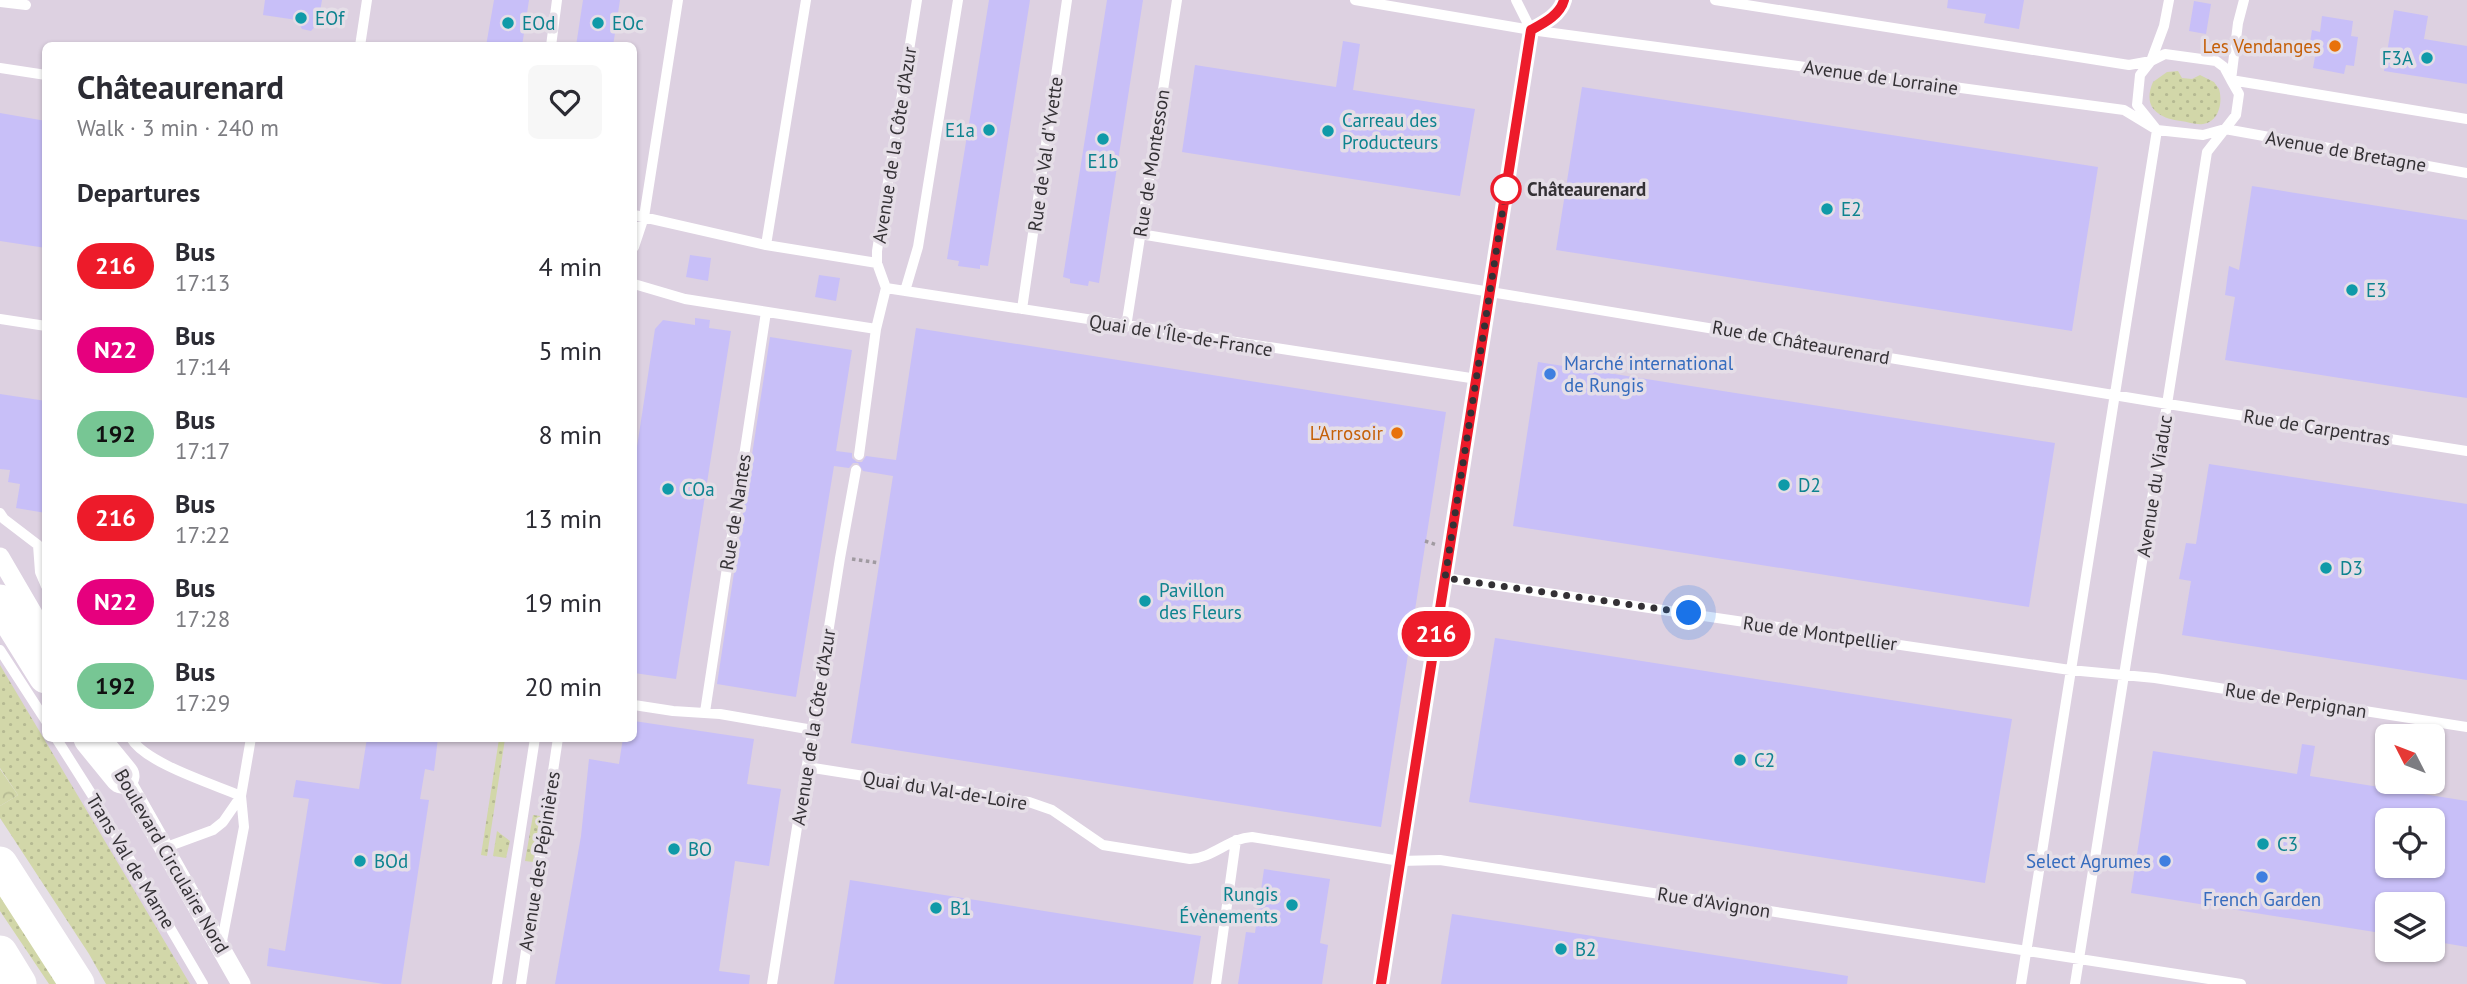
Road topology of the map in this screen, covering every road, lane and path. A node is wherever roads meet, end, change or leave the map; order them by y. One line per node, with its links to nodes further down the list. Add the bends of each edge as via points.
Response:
1 (367, 0): 18 (lane)
2 (557, 0): 19 (lane)
3 (678, 0): 28 (lane)
4 (806, 0): 30 (lane)
5 (917, 0): 31 (lane, Avenue de la Côte d'Azur)
6 (958, 0): 35 (lane, Avenue de la Côte d'Azur, via 918,247)
7 (1067, 0): 36 (lane, Rue de Val d'Yvette)
8 (1177, 0): 29 (lane, Rue de Montesson)
9 (1354, 0): 17 (lane, Avenue de Lorraine)
10 (1516, 0): 17 (lane)
11 (1564, 0): 17 (lane, via 1562,8)
12 (1715, 0): 20 (lane, via 2129,65)
13 (2169, 0): 20 (lane)
14 (2244, 0): 23 (lane, Avenue du Viaduc)
15 (0, 2): 16 (lane)
16 (26, 5)
17 (1531, 30): 26 (lane, Avenue de Lorraine, via 2124,110); 34 (lane)
18 (361, 42)
19 (552, 42)
20 (2151, 61): 23 (lane, via 2165,54 2216,61); 26 (lane, via 2140,75 2137,105)
21 (0, 68): 22 (lane)
22 (42, 74)
23 (2231, 80): 24 (lane); 25 (lane, Avenue du Viaduc, via 2239,94 2236,115)
24 (2467, 119)
25 (2225, 129): 26 (lane, Avenue de Lorraine, via 2203,135); 27 (lane, Avenue de Bretagne); 44 (lane, Avenue du Viaduc, via 2207,152)
26 (2157, 130): 43 (lane)
27 (2467, 173)
28 (639, 216): 30 (lane)
29 (1140, 234): 34 (lane, Rue de Châteaurenard); 40 (lane, Rue de Montesson)
30 (766, 245): 31 (lane)
31 (877, 263): 33 (lane, Avenue de la Côte d'Azur)
32 (637, 285): 37 (lane, via 685,299)
33 (886, 288): 35 (lane, Quai de l'Île-de-France); 41 (lane)
34 (1489, 290): 42 (lane); 43 (lane, Rue de Châteaurenard)
35 (905, 291): 36 (lane, Quai de l'Île-de-France)
36 (1022, 309): 40 (lane, Quai de l'Île-de-France)
37 (766, 312): 41 (lane); 62 (lane, Rue de Nantes)
38 (0, 319): 39 (lane)
39 (42, 325)
40 (1126, 327): 42 (lane, Quai de l'Île-de-France)
41 (876, 329): 46 (lane)
42 (1477, 379): 54 (lane)
43 (2113, 394): 44 (lane, Rue de Châteaurenard); 59 (lane)
44 (2168, 404): 45 (lane, Rue de Carpentras); 60 (lane, Avenue du Viaduc)
45 (2467, 451)
46 (859, 455)
47 (856, 470): 51 (lane, Avenue de la Côte d'Azur)
48 (0, 513): 49 (lane)
49 (42, 545): 53 (lane)
50 (0, 557): 56 (street)
51 (839, 558): 52 (path); 65 (lane, Avenue de la Côte d'Azur)
52 (879, 563)
53 (42, 577)
54 (1445, 578): 59 (lane, Rue de Montpellier); 78 (lane)
55 (0, 602): 58 (highway)
56 (42, 629)
57 (0, 650): 63 (lane)
58 (42, 670)
59 (2070, 670): 60 (lane, Rue de Montpellier); 81 (lane)
60 (2125, 675): 64 (lane, Rue de Perpignan); 83 (lane, Avenue du Viaduc)
61 (637, 705): 62 (lane)
62 (705, 712): 65 (lane)
63 (42, 715)
64 (2467, 727)
65 (813, 730): 73 (lane, Avenue de la Côte d'Azur)
66 (59, 742): 86 (lane, Trans Val de Marne)
67 (94, 742): 74 (highway)
68 (105, 742): 74 (street, Boulevard Circulaire Nord)
69 (133, 742): 75 (lane, via 150,758)
70 (250, 742): 75 (lane)
71 (534, 742): 88 (lane, Avenue des Pépinières)
72 (557, 742): 89 (lane, Avenue des Pépinières)
73 (807, 767): 76 (lane, Quai du Val-de-Loire, via 1029,802 1052,810 1103,845 1194,859); 90 (lane, Avenue de la Côte d'Azur)
74 (122, 776): 77 (street, Boulevard Circulaire Nord)
75 (241, 796): 77 (lane, via 214,830); 80 (lane, via 244,827)
76 (1236, 840): 78 (lane, Quai du Val-de-Loire, via 1260,838); 91 (lane)
77 (163, 849): 80 (street, Boulevard Circulaire Nord)
78 (1400, 861): 81 (lane, Rue d'Avignon, via 1440,860); 92 (lane)
79 (0, 864): 85 (highway)
80 (220, 946): 87 (street, Boulevard Circulaire Nord)
81 (2027, 951): 83 (lane, Rue d'Avignon); 93 (lane)
82 (0, 953): 84 (highway)
83 (2079, 959): 94 (lane, Avenue du Viaduc); 95 (lane, Rue d'Avignon)
84 (19, 984)
85 (77, 984)
86 (203, 984)
87 (244, 984)
88 (498, 984)
89 (521, 984)
90 (772, 984)
91 (1216, 984)
92 (1381, 984)
93 (2021, 984)
94 (2076, 984)
95 (2241, 984)

